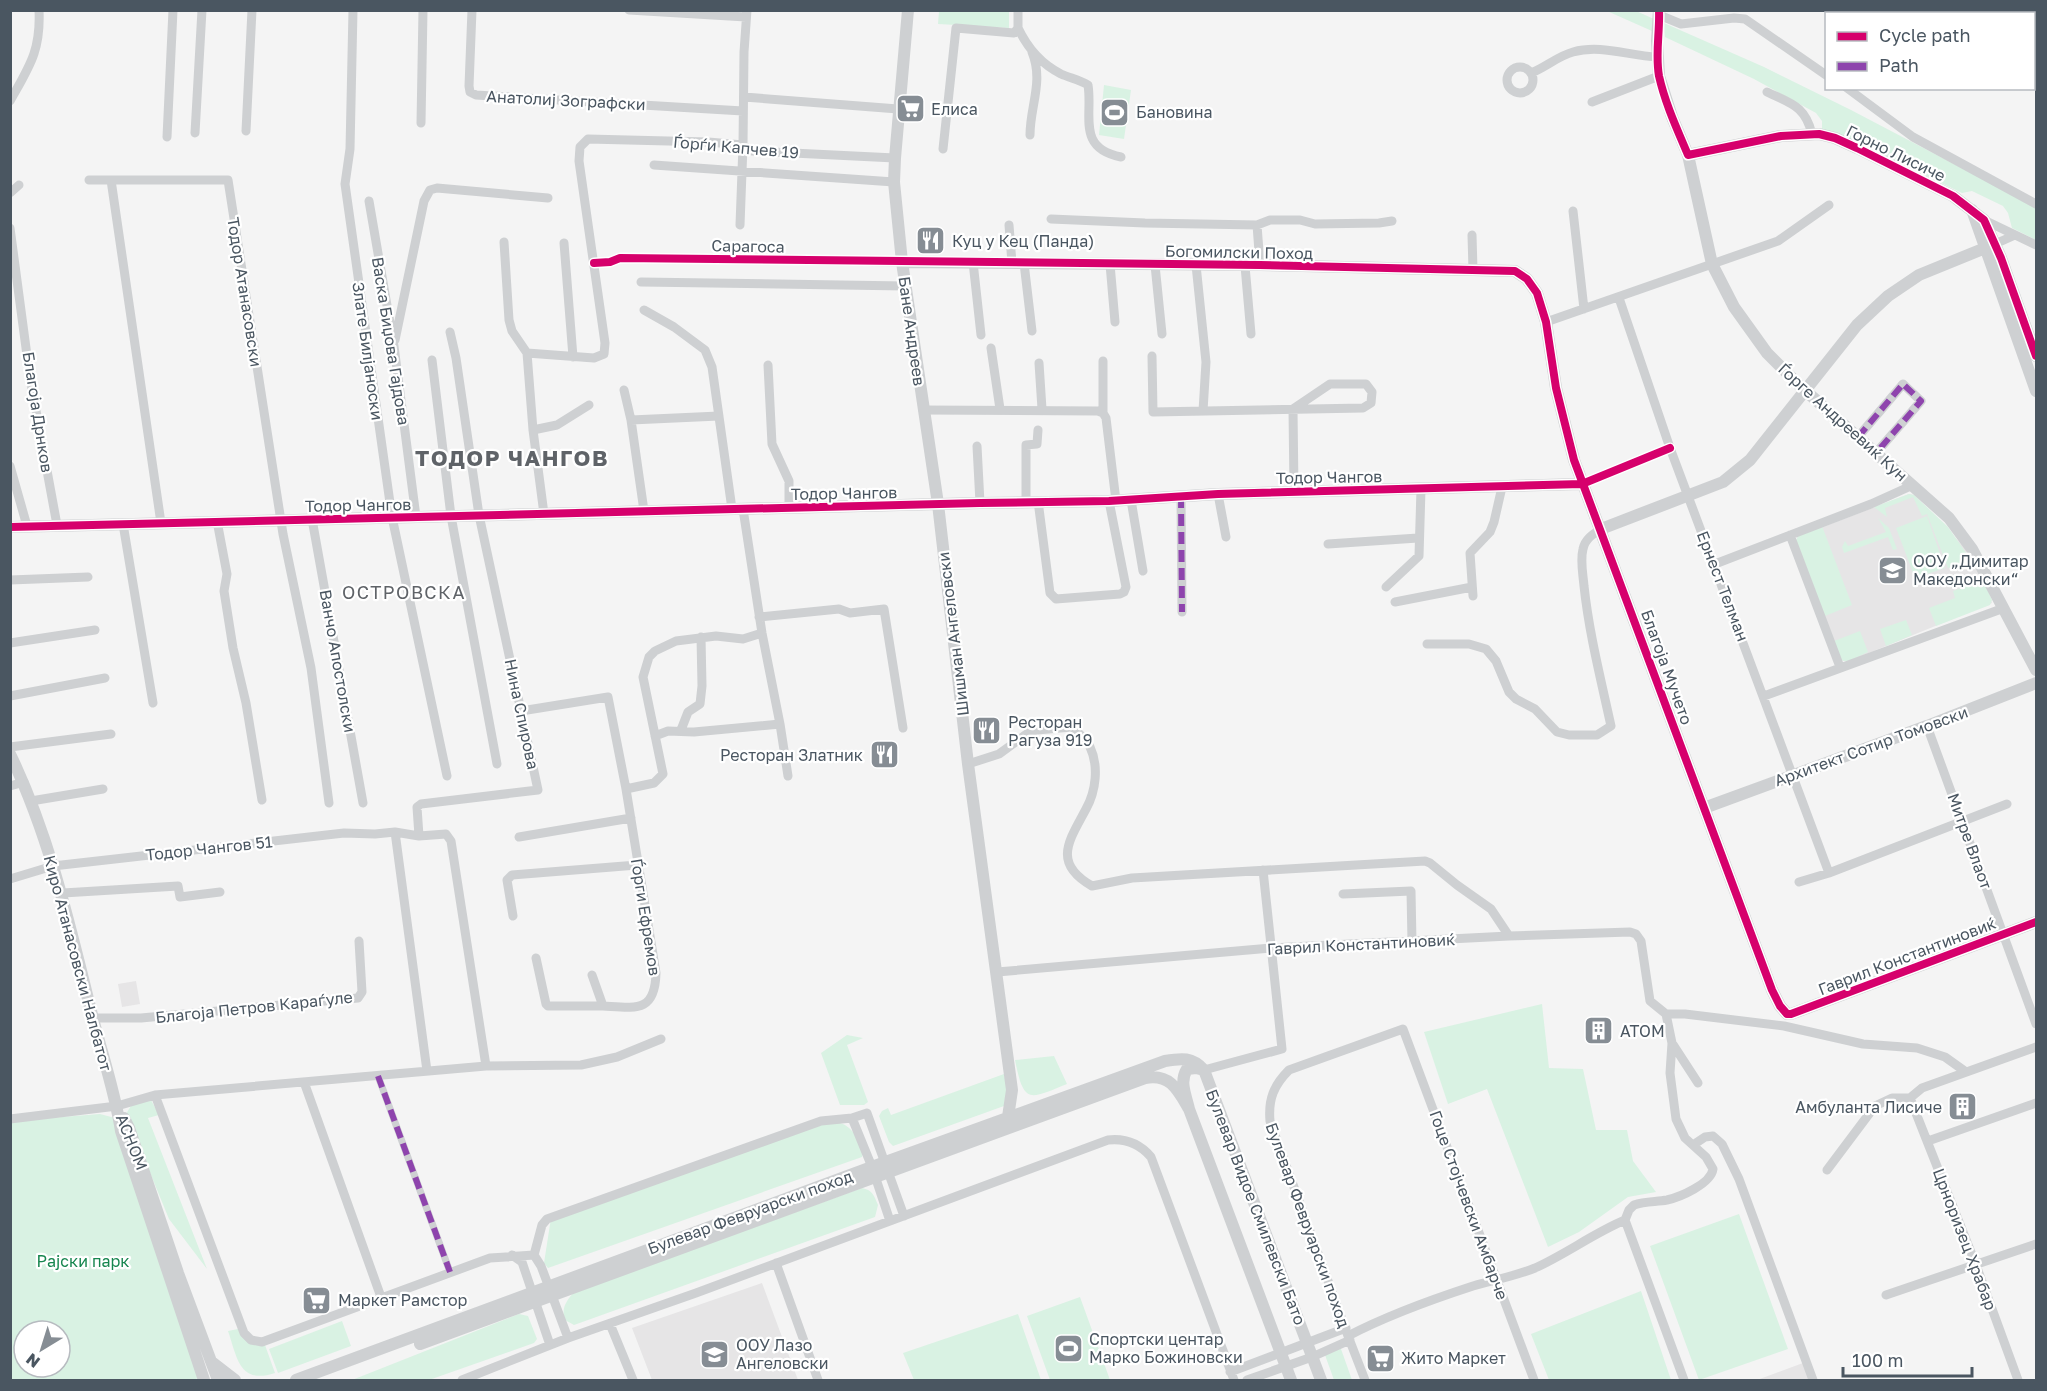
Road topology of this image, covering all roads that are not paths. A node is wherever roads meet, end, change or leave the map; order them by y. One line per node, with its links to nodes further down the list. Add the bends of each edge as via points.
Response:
1 (39, 10): 22 (street, via 35,56)
2 (173, 10): 31 (street)
3 (202, 10): 28 (street)
4 (252, 10): 27 (street)
5 (353, 10): 133 (street, Злате Билјаноски, via 350,149 345,184)
6 (423, 10): 26 (street)
7 (472, 10): 25 (street, Анатолиј Зографски, via 469,86 476,95)
8 (629, 10): 12 (street)
9 (908, 10): 24 (street, Бане Андреев)
10 (1018, 10): 13 (street)
11 (1659, 13): 15 (street); 17 (street, via 1681,24 1745,19)
12 (746, 14): 21 (street)
13 (1017, 28): 14 (street); 33 (street, via 1012,33 956,28)
14 (1029, 47): 30 (street, via 1037,75); 35 (street, via 1059,72 1088,85 1087,117 1093,138 1108,154)
15 (1657, 57): 16 (street, via 1592,48 1564,55); 18 (street)
16 (1531, 73)
17 (1825, 74)
18 (1659, 76): 23 (street); 34 (street)
19 (1850, 90): 46 (street, via 1913,137)
20 (1767, 92): 29 (street, via 1795,105 1808,118)
21 (744, 97): 24 (street); 25 (street)
22 (10, 101)
23 (1592, 102)
24 (898, 109): 36 (street, Бане Андреев)
25 (743, 111): 32 (street)
26 (421, 123)
27 (246, 131)
28 (195, 133)
29 (1812, 134): 34 (street, Горно Лисиче, via 1781,136); 48 (street, Горно Лисиче, via 1835,138 1857,148)
30 (1030, 135)
31 (167, 137)
32 (743, 145): 36 (street, Ѓорѓи Капчев 19, via 752,151); 38 (street); 64 (street, Ѓорѓи Капчев 19, via 588,139 580,147 579,161)
33 (943, 149)
34 (1688, 155): 67 (street, Ѓорге Андреевиќ Кун)
35 (1121, 157)
36 (895, 158): 41 (street, Бане Андреев)
37 (654, 165): 38 (street)
38 (742, 171): 41 (street); 53 (street)
39 (89, 180): 40 (street, Тодор Атанасовски)
40 (111, 180): 136 (street, Тодор Атанасовски, via 228,180); 138 (street)
41 (894, 182): 62 (street, Бане Андреев)
42 (18, 185): 43 (street)
43 (10, 193)
44 (548, 198): 85 (street, Злате Билјаноски, via 430,190 424,201)
45 (369, 201): 85 (street, Васка Биџова Гајдова)
46 (2037, 204)
47 (1829, 205): 67 (street, via 1778,241)
48 (1971, 209): 51 (street, Горно Лисиче); 59 (street)
49 (1573, 211): 77 (street)
50 (1051, 219): 55 (street)
51 (1984, 220): 59 (street); 59 (street)
52 (1392, 221): 55 (street, via 1315,224 1270,220)
53 (740, 225)
54 (1009, 225): 65 (street)
55 (1257, 225): 70 (street)
56 (10, 228): 140 (street, Благоја Дрнков, via 30,378)
57 (1472, 235): 72 (street)
58 (504, 242): 87 (street, via 509,320)
59 (2000, 242): 61 (street); 89 (street, via 2001,258); 96 (street, via 1903,285 1857,325); 97 (street)
60 (564, 243): 90 (street)
61 (2037, 245)
62 (902, 262): 63 (street, Богомилски Поход); 64 (street, Сарагоса, via 620,258); 74 (street, Бане Андреев)
63 (973, 262): 65 (street, Богомилски Поход); 84 (street)
64 (594, 263): 90 (street, via 604,354 594,358)
65 (1018, 263): 66 (street, Богомилски Поход); 80 (street)
66 (1110, 264): 68 (street, Богомилски Поход); 78 (street)
67 (1712, 264): 75 (street); 96 (street, Ѓорге Андреевиќ Кун, via 1734,308 1755,338)
68 (1155, 265): 69 (street, Богомилски Поход); 82 (street, Богомилски Поход)
69 (1196, 265): 71 (street, Богомилски Поход); 103 (street, Богомилски Поход, via 1206,362)
70 (1260, 265): 71 (street, Богомилски Поход); 72 (street, Богомилски Поход)
71 (1245, 266): 83 (street)
72 (1473, 270): 79 (street, Богомилски Поход, via 1515,271 1527,279 1537,293)
73 (641, 282): 74 (street)
74 (905, 286): 102 (street, Бане Андреев)
75 (1619, 298): 77 (street); 111 (street, Ернест Телман)
76 (644, 309): 105 (street, via 705,350)
77 (1584, 309): 79 (street)
78 (1115, 322)
79 (1546, 322): 114 (street, Благоја Мучето, via 1556,388)
80 (1032, 331)
81 (450, 332): 131 (street, Нина Спирова)
82 (1162, 334)
83 (1251, 334)
84 (981, 335)
85 (394, 345): 134 (street, Васка Биџова Гајдова)
86 (991, 348): 99 (street)
87 (526, 353): 90 (street); 107 (street)
88 (1152, 356): 103 (street, via 1153,412)
89 (2037, 356)
90 (573, 357)
91 (432, 360): 132 (street)
92 (1103, 361): 104 (street)
93 (1039, 363): 100 (street)
94 (768, 365): 127 (street, via 772,444 789,480)
95 (624, 390): 106 (street)
96 (1804, 390): 109 (street, Ѓорге Андреевиќ Кун); 121 (street, via 1750,460 1723,482)
97 (2037, 391)
98 (589, 405): 107 (street, via 557,425)
99 (1000, 409): 100 (street); 102 (street)
100 (1042, 409): 104 (street)
101 (1293, 409): 101 (street, via 1363,408 1371,403 1372,392 1366,384 1330,384); 103 (street); 118 (street)
102 (923, 410): 126 (street, Бане Андреев)
103 (1203, 411)
104 (1103, 413): 123 (street)
105 (719, 416): 106 (street); 128 (street)
106 (631, 420): 129 (street)
107 (533, 430): 130 (street)
108 (1038, 430): 124 (street, via 1037,444 1026,445)
109 (1858, 437): 112 (street, Ѓорге Андреевиќ Кун); 112 (street, via 1903,384 1921,401)
110 (977, 446): 125 (street)
111 (1670, 448): 114 (street, Тодор Чангов); 121 (street, Ернест Телман)
112 (1876, 453): 115 (street, Ѓорге Андреевиќ Кун)
113 (10, 466): 142 (street, Благоја Дрнков)
114 (1582, 484): 116 (street, Тодор Чангов); 143 (street, Благоја Мучето)
115 (1913, 485): 144 (street); 154 (street, Ѓорге Андреевиќ Кун, via 1950,518)
116 (1502, 487): 117 (street, Тодор Чангов); 153 (street, via 1490,532 1467,555 1473,592)
117 (1421, 489): 118 (street, Тодор Чангов); 146 (street)
118 (1294, 491): 119 (street, Тодор Чангов)
119 (1218, 494): 120 (street, Тодор Чангов); 145 (street)
120 (1180, 496): 122 (street, Тодор Чангов); 155 (street)
121 (1689, 496): 143 (street); 148 (street, Ернест Телман)
122 (1131, 500): 123 (street, Тодор Чангов); 149 (street)
123 (1112, 501): 124 (street, Тодор Чангов); 124 (street, via 1124,592 1056,599 1052,597)
124 (1032, 502): 125 (street, Тодор Чангов)
125 (980, 503): 126 (street, Тодор Чангов)
126 (938, 504): 127 (street, Тодор Чангов); 179 (street, Шишман Ангеловски)
127 (789, 507): 128 (street, Тодор Чангов)
128 (738, 509): 129 (street, Тодор Чангов); 156 (street)
129 (644, 511): 130 (street, Тодор Чангов)
130 (544, 513): 131 (street, Тодор Чангов)
131 (479, 515): 132 (street, Тодор Чангов); 169 (street, Нина Спирова)
132 (451, 516): 134 (street, Тодор Чангов); 178 (street)
133 (392, 517): 134 (street, Тодор Чангов); 135 (street, Тодор Чангов); 181 (street, Злате Билјаноски)
134 (416, 517)
135 (312, 519): 136 (street, Тодор Чангов); 190 (street, Ванчо Апостолски)
136 (281, 520): 137 (street, Тодор Чангов); 189 (street, via 311,668)
137 (217, 521): 138 (street, Тодор Чангов); 187 (street, via 227,574 224,591 233,648)
138 (161, 523): 139 (street, Тодор Чангов)
139 (123, 524): 140 (street, Тодор Чангов); 168 (street)
140 (57, 525): 142 (street, Тодор Чангов)
141 (10, 526): 142 (street, Тодор Чангов)
142 (27, 526)
143 (1601, 529): 161 (street, via 1590,536 1583,548 1582,565 1590,630 1611,726 1597,735 1557,732 1509,692 1496,661 1486,649 1469,644); 192 (street, Благоја Мучето)
144 (1790, 535): 148 (street); 162 (street)
145 (1226, 537)
146 (1418, 538): 147 (street); 152 (street, via 1419,556)
147 (1328, 544)
148 (1715, 564): 167 (street, Ернест Телман)
149 (1143, 571)
150 (88, 577): 151 (street)
151 (10, 580)
152 (1386, 587)
153 (1395, 602)
154 (2004, 608): 162 (street); 163 (street, Ѓорге Андреевиќ Кун)
155 (1182, 612)
156 (759, 617): 158 (street); 172 (street, via 884,609)
157 (96, 630): 160 (street)
158 (762, 633): 159 (street, via 743,639); 170 (street)
159 (701, 637): 173 (street, via 700,704 688,712); 175 (street, via 669,643 649,657 643,676)
160 (10, 643)
161 (1427, 644)
162 (1840, 667): 167 (street)
163 (2037, 670)
164 (105, 678): 166 (street)
165 (2037, 683): 171 (street, Архитект Сотир Томовски)
166 (10, 696)
167 (1764, 696): 180 (street, Ернест Телман)
168 (153, 703)
169 (521, 711): 186 (street, Ѓорги Ефремов, via 608,697); 196 (street, Нина Спирова, via 538,790 421,804 417,807)
170 (780, 724): 173 (street); 182 (street)
171 (1927, 726): 180 (street, Архитект Сотир Томовски); 194 (street, Митре Влаот)
172 (903, 729)
173 (681, 730): 175 (street)
174 (111, 734): 176 (street)
175 (655, 736): 186 (street, via 662,777 654,783)
176 (10, 747)
177 (10, 754): 183 (street, Киро Атанасовски Налбатот)
178 (497, 764)
179 (968, 764): 200 (street, via 999,754 1018,738 1037,730 1071,727 1083,736 1090,747 1096,778 1086,809 1069,840 1068,857 1078,878 1092,886 1132,878); 215 (street)
180 (1793, 774): 192 (street, Архитект Сотир Томовски); 201 (street, Ернест Телман)
181 (447, 776)
182 (788, 777)
183 (24, 782): 184 (street); 188 (street, Киро Атанасовски Налбатот)
184 (10, 786)
185 (103, 789): 188 (street)
186 (626, 789): 193 (street, Ѓорги Ефремов)
187 (262, 800)
188 (31, 801): 199 (street, Киро Атанасовски Налбатот)
189 (329, 803)
190 (363, 803)
191 (2007, 804): 194 (street)
192 (1704, 808): 219 (street, Благоја Мучето, via 1772,990)
193 (631, 818): 197 (street); 198 (street, Ѓорги Ефремов)
194 (1962, 821): 201 (street); 209 (street, Митре Влаот)
195 (395, 832): 196 (street, Тодор Чангов 51); 199 (street, Тодор Чангов 51, via 344,833); 228 (street)
196 (419, 836): 225 (street, via 446,834 452,841)
197 (519, 837)
198 (637, 865): 207 (street, via 512,875 507,880); 217 (street, Ѓорги Ефремов, via 656,989 641,1005)
199 (53, 866): 202 (street, Тодор Чангов 51); 205 (street, Киро Атанасовски Налбатот)
200 (1263, 870): 210 (street, via 1430,862 1491,909); 213 (street)
201 (1829, 873): 203 (street)
202 (10, 879)
203 (1799, 882)
204 (220, 892): 205 (street, via 180,897 178,886)
205 (63, 893): 220 (street, Киро Атанасовски Налбатот)
206 (1343, 894): 212 (street, via 1411,891)
207 (513, 916)
208 (2037, 922): 209 (street, Гаврил Константиновиќ)
209 (2003, 934): 219 (street, Гаврил Константиновиќ); 221 (street, Митре Влаот)
210 (1509, 936): 212 (street, Гаврил Константиновиќ); 218 (street, Гаврил Константиновиќ, via 1636,934 1641,941 1650,1001)
211 (359, 941): 220 (street, Благоја Петров Караѓуле, via 362,992 358,998 141,1018)
212 (1412, 942): 213 (street, Гаврил Константиновиќ)
213 (1270, 948): 215 (street, Гаврил Константиновиќ); 226 (street, via 1282,1049)
214 (536, 958): 217 (street, via 548,1006)
215 (997, 972): 233 (street)
216 (592, 975): 217 (street)
217 (603, 1006)
218 (1666, 1014): 223 (street); 229 (street, via 1784,1026 1863,1044 1917,1048 1945,1057)
219 (1787, 1014)
220 (93, 1018): 237 (street, Киро Атанасовски Налбатот)
221 (2037, 1024)
222 (661, 1039): 225 (street, via 617,1057 581,1065)
223 (1672, 1043): 232 (street); 244 (street, via 1670,1073 1676,1119)
224 (2037, 1047): 229 (street)
225 (486, 1066): 228 (street)
226 (1204, 1070): 238 (street, Булевар Февруарски поход, via 1188,1059 1165,1061); 239 (street, via 1187,1069 1183,1076); 265 (street, Булевар Видое Смилевски Бато)
227 (1289, 1070): 257 (street, Гоце Стојчевски Амбарче, via 1403,1029); 263 (street, Булевар Февруарски поход, via 1272,1093 1270,1121)
228 (427, 1071): 230 (street)
229 (1966, 1072): 235 (street, via 1922,1088)
230 (378, 1076): 231 (street); 256 (street)
231 (304, 1082): 234 (street); 260 (street)
232 (1698, 1083)
233 (1012, 1090): 238 (street); 240 (street)
234 (155, 1095): 237 (street); 260 (street, via 244,1333 251,1340 262,1342)
235 (1910, 1098): 243 (street, Црноризец Храбар); 246 (street, via 1892,1098 1875,1106)
236 (2037, 1103): 243 (street)
237 (117, 1106): 242 (street); 269 (street, АСНОМ, via 129,1128); 272 (street, АСНОМ, via 121,1131)
238 (1034, 1108): 240 (street, Булевар Февруарски поход)
239 (1189, 1109): 245 (street, Булевар Февруарски поход, via 1170,1081 1153,1076); 267 (street, Булевар Видое Смилевски Бато)
240 (1008, 1117): 245 (street, Булевар Февруарски поход)
241 (852, 1118): 245 (street, via 867,1113); 247 (street); 252 (street, via 821,1121 791,1130 548,1219)
242 (10, 1119)
243 (1928, 1141): 255 (street, Црноризец Храбар)
244 (1693, 1145): 249 (street, Булевар Февруарски поход, via 1711,1163 1709,1178 1678,1196 1634,1205); 286 (street, via 1713,1136 1722,1144 1746,1197)
245 (887, 1167): 247 (street, Булевар Февруарски поход); 248 (street)
246 (1827, 1170)
247 (874, 1172): 250 (street); 258 (street, Булевар Февруарски поход)
248 (904, 1216): 250 (street); 271 (street, via 1108,1140 1135,1144 1151,1157)
249 (1625, 1220): 257 (street, Булевар Февруарски поход, via 1534,1268); 285 (street)
250 (890, 1221): 254 (street)
251 (2037, 1244): 255 (street)
252 (534, 1254): 253 (street); 258 (street)
253 (512, 1255): 256 (street); 261 (street, via 522,1262)
254 (776, 1263): 262 (street); 279 (street)
255 (1976, 1264): 259 (street); 287 (street, Црноризец Храбар)
256 (450, 1272): 260 (street)
257 (1496, 1279): 263 (street, Булевар Февруарски поход, via 1421,1304); 284 (street, Гоце Стојчевски Амбарче)
258 (550, 1291): 261 (street, Булевар Февруарски поход); 264 (street)
259 (1886, 1295)
260 (381, 1297)
261 (534, 1297): 266 (street); 275 (street, Булевар Февруарски поход); 276 (street, Булевар Февруарски поход)
262 (610, 1324): 264 (street); 278 (street)
263 (1348, 1335): 265 (street); 268 (street); 283 (street)
264 (568, 1338): 266 (street)
265 (1307, 1344): 267 (street, Булевар Видое Смилевски Бато); 268 (street, Булевар Видое Смилевски Бато)
266 (550, 1345): 277 (street)
267 (1280, 1353): 270 (street, Булевар Видое Смилевски Бато); 271 (street)
268 (1312, 1357): 270 (street); 282 (street, Булевар Видое Смилевски Бато)
269 (211, 1362): 273 (street, АСНОМ); 274 (street)
270 (1286, 1366): 280 (street); 281 (street, Булевар Видое Смилевски Бато)
271 (1232, 1376)
272 (202, 1377)
273 (218, 1380)
274 (235, 1380)
275 (296, 1380)
276 (320, 1380)
277 (462, 1380)
278 (633, 1380)
279 (818, 1380)
280 (1247, 1380)
281 (1291, 1380)
282 (1321, 1380)
283 (1365, 1380)
284 (1534, 1380)
285 (1684, 1380)
286 (1813, 1380)
287 (2018, 1380)

